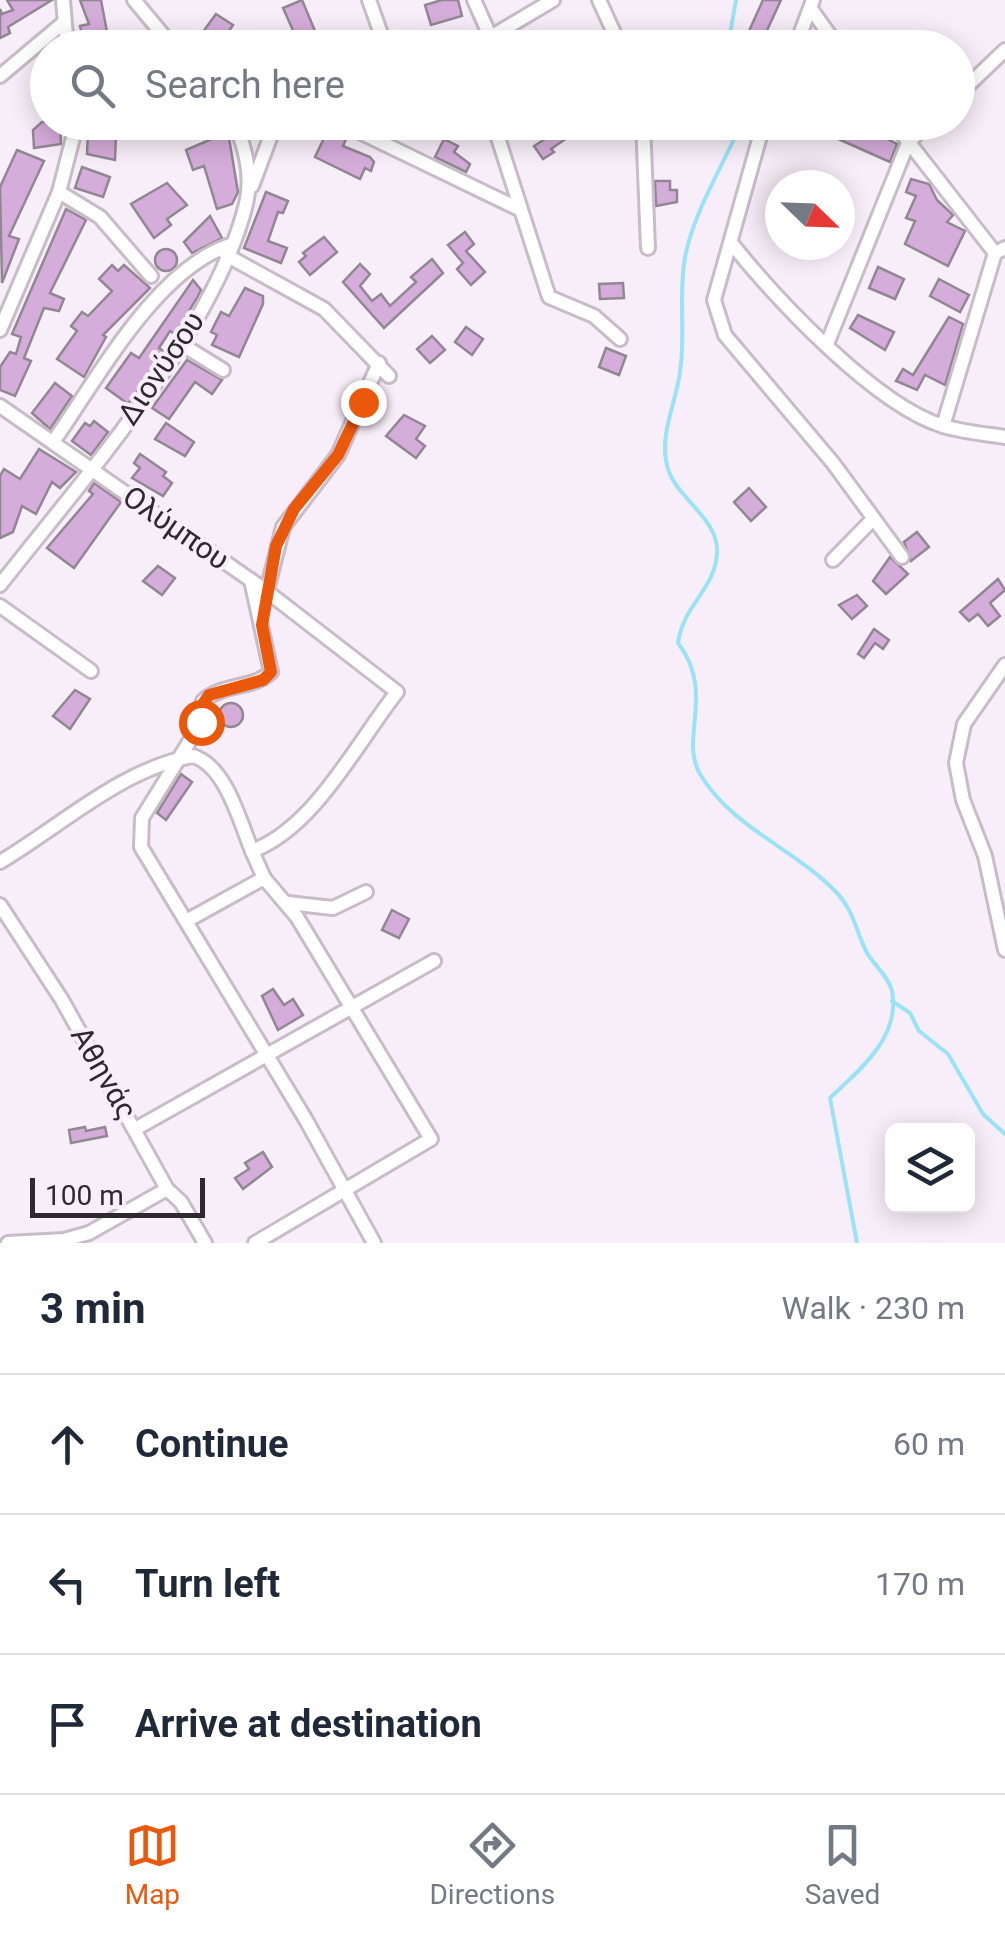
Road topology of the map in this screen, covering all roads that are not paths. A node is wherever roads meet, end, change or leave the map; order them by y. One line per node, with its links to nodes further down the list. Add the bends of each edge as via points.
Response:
1 (62, 0): 8 (street)
2 (134, 0): 11 (street)
3 (369, 0): 12 (street)
4 (474, 0): 13 (street)
5 (553, 0): 14 (street)
6 (599, 0): 15 (street)
7 (812, 4): 16 (street); 17 (street)
8 (62, 24): 9 (street); 10 (street)
9 (55, 30)
10 (63, 30)
11 (159, 30)
12 (380, 30)
13 (487, 30)
14 (504, 30)
15 (613, 30)
16 (802, 30)
17 (828, 30)
18 (1005, 50): 21 (street)
19 (30, 51): 20 (street)
20 (0, 76)
21 (975, 78)
22 (72, 140): 32 (street)
23 (240, 140): 33 (street, Διονύσου)
24 (269, 140): 33 (street)
25 (377, 140): 34 (street)
26 (498, 140): 34 (street)
27 (644, 140): 36 (street)
28 (759, 140): 35 (street)
29 (906, 140): 31 (street)
30 (911, 140): 31 (street)
31 (908, 143): 38 (street); 43 (street)
32 (58, 192): 39 (street, via 100,216); 40 (street)
33 (246, 202): 37 (street, Διονύσου)
34 (519, 210): 41 (street, via 548,297 594,316)
35 (732, 244): 43 (street); 52 (street, via 714,300 725,335)
36 (648, 248)
37 (228, 250): 42 (street, Διονύσου); 44 (street, via 324,309); 50 (street, via 204,257 164,291)
38 (1000, 250): 48 (street)
39 (152, 276)
40 (0, 330)
41 (620, 339)
42 (180, 344): 45 (street); 51 (street, Διονύσου)
43 (826, 344): 48 (street, via 899,405)
44 (379, 363): 46 (street); 57 (street, via 338,455 282,528)
45 (223, 370)
46 (389, 376)
47 (0, 406): 50 (street, Ολύμπου)
48 (943, 426): 49 (street)
49 (1005, 437)
50 (53, 442): 51 (street, Ολύμπου)
51 (91, 469): 55 (street, Ολύμπου); 56 (street, Διονύσου)
52 (873, 519): 53 (street); 54 (street)
53 (902, 557)
54 (832, 560)
55 (251, 580): 57 (street, Ολύμπου); 59 (street)
56 (0, 585)
57 (265, 590): 59 (street); 63 (street, Ολύμπου, via 397,692 302,819 279,840)
58 (0, 606): 61 (street)
59 (262, 625): 62 (street, via 271,672 209,695)
60 (1005, 665): 70 (street, via 964,724 956,764)
61 (91, 671)
62 (182, 758): 63 (street, via 205,760 230,796); 64 (street, via 84,804); 69 (street, via 139,832 160,881)
63 (252, 851): 65 (street)
64 (0, 862)
65 (264, 878): 67 (street); 69 (street)
66 (366, 892): 67 (street, via 333,908)
67 (288, 903): 72 (street)
68 (0, 904): 74 (street, Αθηνάς)
69 (188, 920): 73 (street)
70 (1005, 950)
71 (434, 960): 72 (street)
72 (351, 1008): 73 (street); 76 (street, via 430,1139)
73 (267, 1055): 74 (street); 76 (street)
74 (137, 1128): 75 (street, Αθηνάς)
75 (167, 1188): 77 (street); 79 (street, Αθηνάς)
76 (344, 1190): 80 (street); 81 (street)
77 (64, 1242): 78 (street)
78 (8, 1243)
79 (205, 1243)
80 (255, 1243)
81 (374, 1243)

